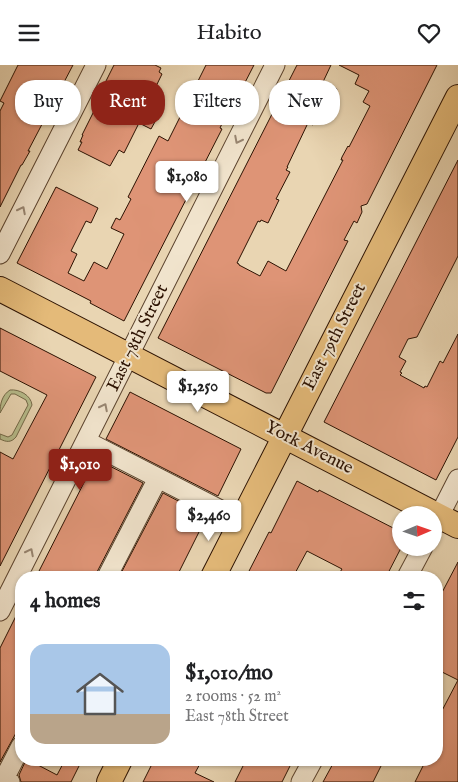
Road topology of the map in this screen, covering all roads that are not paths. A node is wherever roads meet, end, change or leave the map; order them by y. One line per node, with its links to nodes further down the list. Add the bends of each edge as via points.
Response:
1 (96, 65): 4 (street, one-way to 1)
2 (276, 65): 6 (street, East 78th Street, one-way to 6)
3 (458, 97): 7 (main road, East 79th Street)
4 (0, 254)
5 (0, 289): 6 (main road, York Avenue)
6 (129, 355): 7 (main road, York Avenue); 8 (street, East 78th Street, one-way to 6)
7 (285, 436): 11 (main road, East 79th Street); 12 (main road, York Avenue)
8 (86, 441): 9 (street); 14 (street, East 78th Street, one-way to 8)
9 (158, 478): 11 (street); 15 (street)
10 (458, 479): 12 (street)
11 (242, 521): 16 (main road, East 79th Street)
12 (444, 523)
13 (418, 556): 17 (street)
14 (20, 571)
15 (110, 571)
16 (216, 571)
17 (410, 571)
18 (15, 581): 19 (street, East 78th Street, one-way to 18)
19 (0, 611)
20 (15, 758): 23 (street, via 4,779)
21 (117, 766): 24 (main road)
22 (310, 766): 25 (street)
23 (10, 782)
24 (109, 782)
25 (301, 782)

